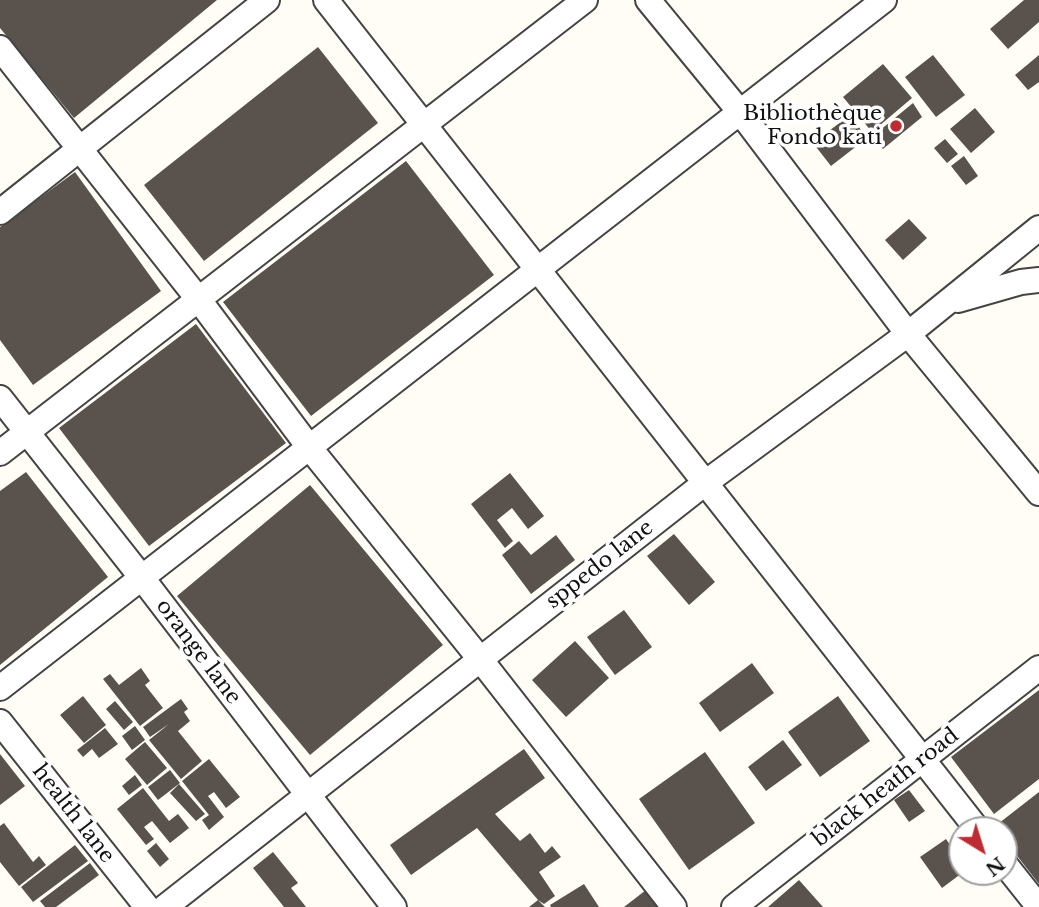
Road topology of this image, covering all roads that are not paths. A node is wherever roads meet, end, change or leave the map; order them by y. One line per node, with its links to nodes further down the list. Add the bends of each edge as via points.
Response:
1 (267, 0): 9 (street)
2 (326, 0): 8 (street)
3 (584, 0): 8 (street)
4 (648, 0): 7 (street)
5 (884, 0): 7 (street)
6 (0, 48): 9 (street)
7 (740, 112): 12 (street); 16 (street)
8 (424, 125): 12 (street); 14 (street)
9 (81, 148): 10 (street); 14 (street)
10 (0, 212)
11 (1039, 228): 15 (street, sppedo lane)
12 (537, 270): 19 (street); 21 (street)
13 (1039, 280): 15 (street)
14 (199, 300): 18 (street); 19 (street)
15 (944, 305): 16 (street, sppedo lane)
16 (908, 334): 21 (street, sppedo lane); 22 (street)
17 (0, 398): 18 (street, orange lane)
18 (28, 432): 20 (street); 23 (street, orange lane)
19 (309, 447): 23 (street); 24 (street)
20 (0, 453)
21 (705, 483): 24 (street, sppedo lane); 28 (street)
22 (1039, 493)
23 (142, 578): 26 (street); 29 (street, orange lane)
24 (480, 659): 29 (street, sppedo lane); 35 (street)
25 (1039, 668): 28 (street, black heath road)
26 (0, 688)
27 (0, 722): 32 (street, health lane)
28 (923, 760): 30 (street); 36 (street, black heath road)
29 (306, 794): 33 (street, sppedo lane); 34 (street, orange lane)
30 (967, 816)
31 (1018, 881): 37 (street)
32 (147, 907)
33 (165, 907)
34 (394, 907)
35 (674, 907)
36 (734, 907)
37 (1038, 907)

